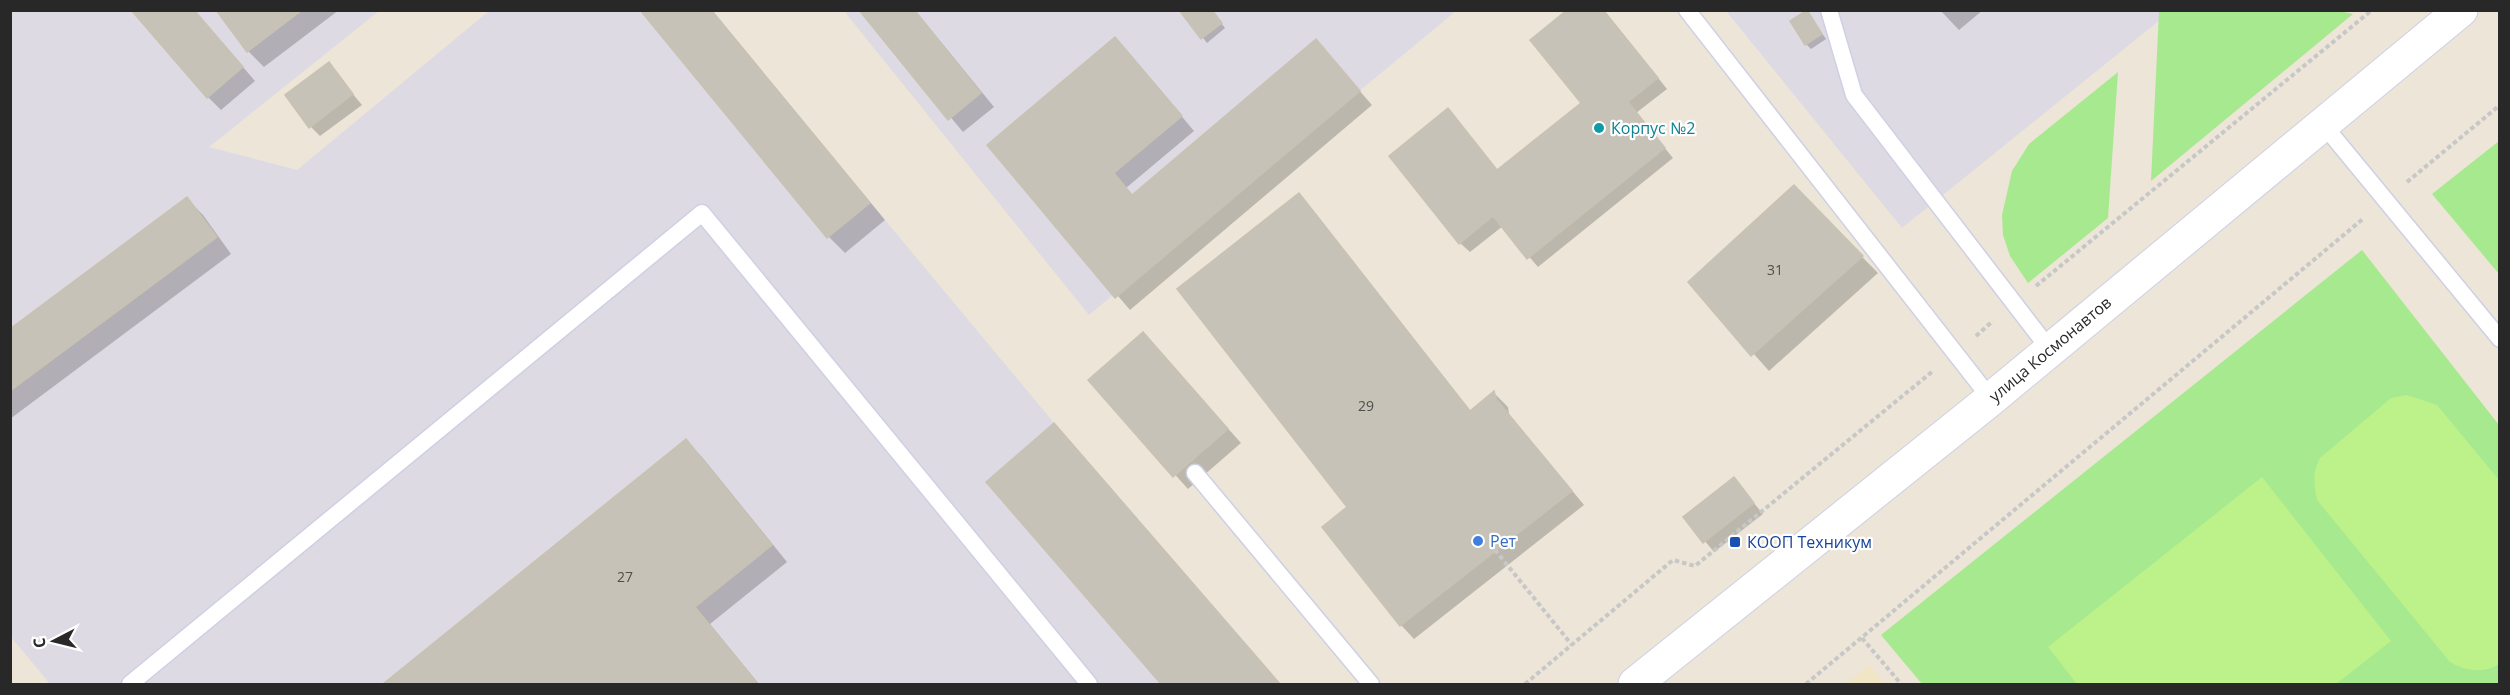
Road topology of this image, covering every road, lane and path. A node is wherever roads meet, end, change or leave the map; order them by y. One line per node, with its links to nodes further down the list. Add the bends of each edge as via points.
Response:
1 (1687, 10): 9 (lane)
2 (1830, 10): 8 (lane, via 1854,95)
3 (2461, 10): 5 (main road, улица Космонавтов)
4 (2499, 105): 6 (path)
5 (2322, 123): 6 (lane); 8 (main road, улица Космонавтов)
6 (2384, 201): 7 (lane); 12 (path)
7 (2499, 339)
8 (2050, 350): 9 (main road, улица Космонавтов)
9 (1991, 399): 17 (main road, улица Космонавтов)
10 (1195, 473): 16 (lane)
11 (1495, 550): 13 (path)
12 (1862, 638): 18 (path); 19 (path)
13 (1572, 645)
14 (130, 684): 15 (lane, via 702,213)
15 (1089, 684)
16 (1371, 684)
17 (1635, 684)
18 (1806, 684)
19 (1901, 684)

